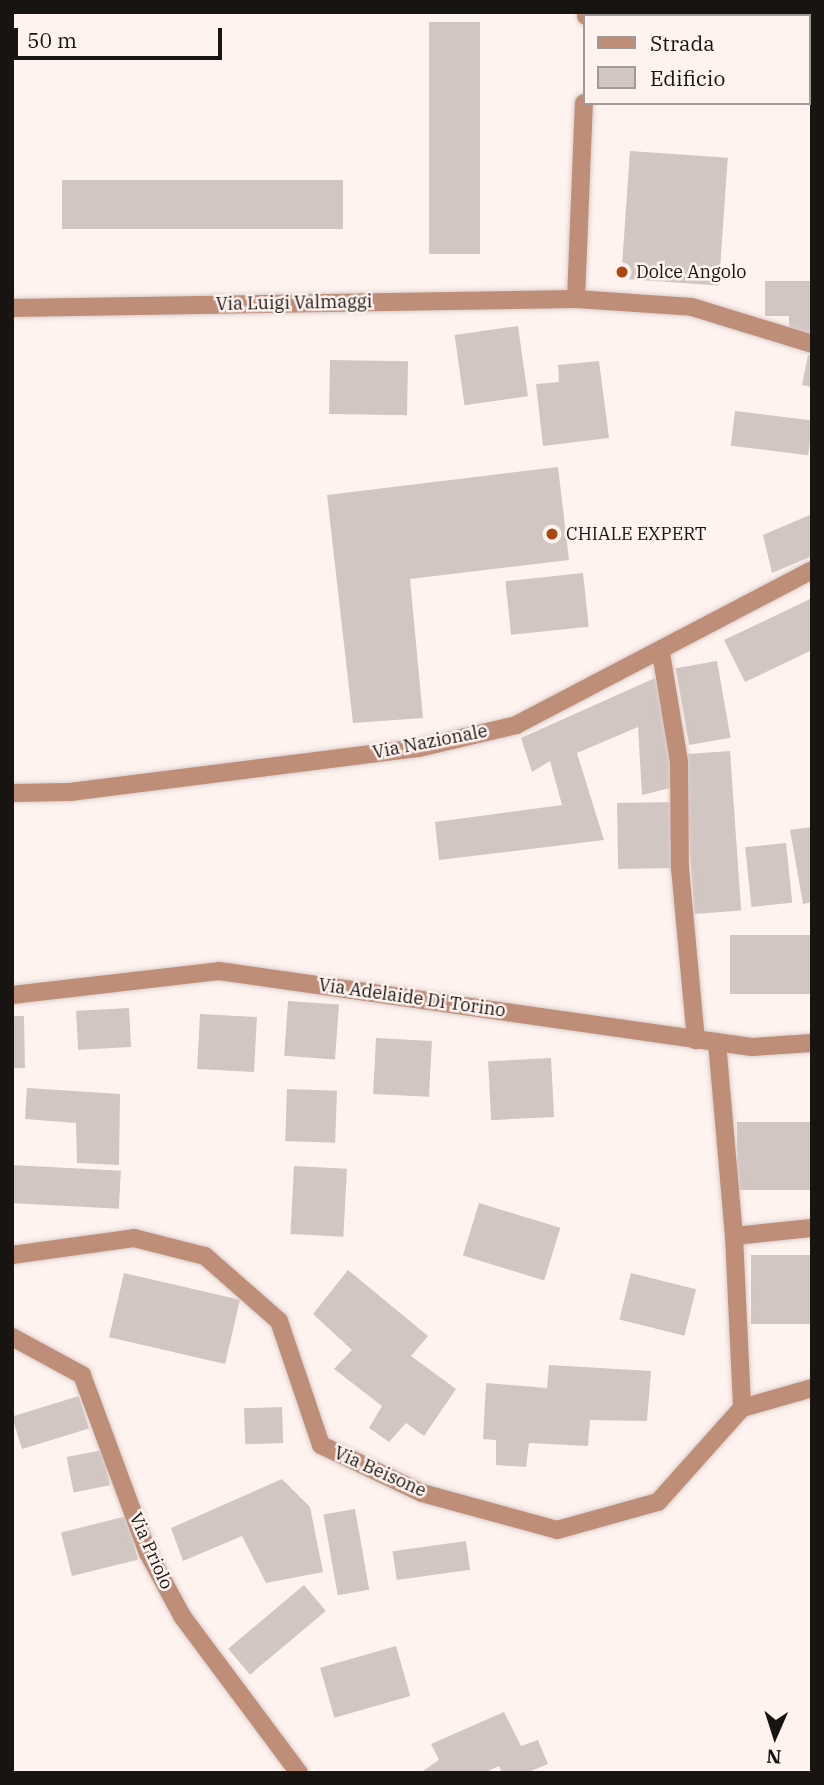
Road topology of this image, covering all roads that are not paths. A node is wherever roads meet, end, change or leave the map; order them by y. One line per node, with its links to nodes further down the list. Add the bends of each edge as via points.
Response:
1 (584, 105): 2 (street)
2 (576, 299): 3 (street, Via Luigi Valmaggi); 4 (street, Via Luigi Valmaggi, via 692,307)
3 (12, 307)
4 (812, 344)
5 (812, 570): 6 (street, Via Nazionale)
6 (661, 653): 7 (street, Via Nazionale, via 516,725 419,748 70,792); 9 (street, via 679,762 680,868)
7 (12, 793)
8 (12, 995): 9 (street, Via Adelaide Di Torino, via 219,971)
9 (696, 1040): 10 (street, Via Adelaide Di Torino)
10 (717, 1042): 11 (street, Via Adelaide Di Torino, via 752,1047); 13 (street)
11 (812, 1043)
12 (812, 1227): 13 (street)
13 (734, 1236): 17 (street)
14 (12, 1255): 17 (street, Via Beisone, via 134,1238 205,1256 279,1321 321,1445 422,1493 557,1530 658,1502)
15 (12, 1337): 18 (street, Via Priolo, via 82,1375 148,1553 182,1616)
16 (812, 1388): 17 (street)
17 (742, 1408)
18 (299, 1773)

